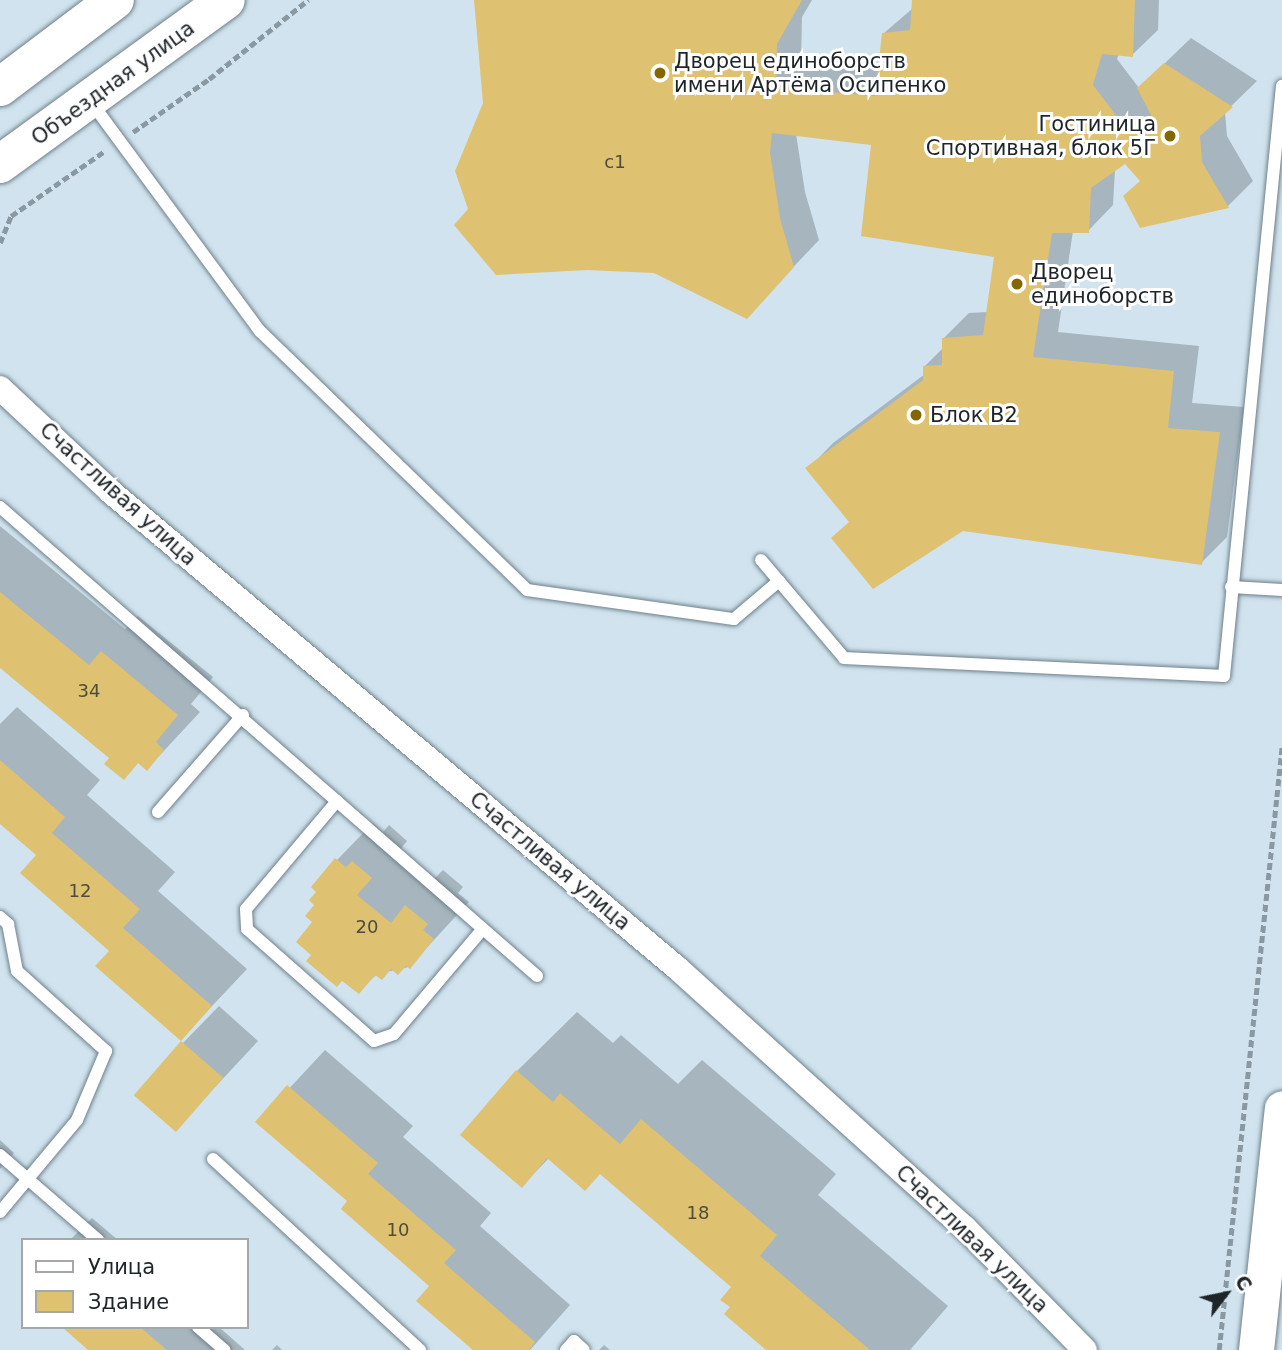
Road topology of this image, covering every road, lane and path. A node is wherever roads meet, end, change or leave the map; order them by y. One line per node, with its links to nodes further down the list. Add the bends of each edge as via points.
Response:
1 (115, 0): 5 (main road)
2 (226, 0): 6 (main road, Объездная улица)
3 (308, 0): 7 (path, via 209,79)
4 (1282, 86): 15 (lane)
5 (0, 87)
6 (91, 102): 9 (main road, Объездная улица); 14 (lane, via 260,331 527,590 734,619)
7 (121, 140)
8 (110, 147): 10 (path, via 11,216)
9 (0, 164)
10 (0, 243)
11 (0, 388): 35 (street, Счастливая улица, via 111,492 677,968 965,1227)
12 (0, 507): 17 (lane)
13 (761, 561): 14 (lane)
14 (779, 581): 15 (lane, via 845,658 1224,676)
15 (1231, 587): 16 (lane)
16 (1282, 590)
17 (243, 715): 19 (lane); 20 (lane)
18 (1282, 747): 36 (path)
19 (337, 801): 22 (lane); 22 (lane, via 246,909 247,929 315,990 374,1041 394,1034)
20 (158, 812)
21 (0, 917): 27 (lane, via 8,924 17,971 106,1051 77,1120)
22 (482, 930): 23 (lane)
23 (537, 976)
24 (1282, 1108): 37 (main road)
25 (0, 1155): 27 (lane)
26 (213, 1159): 32 (lane)
27 (27, 1178): 28 (lane); 29 (lane)
28 (0, 1212)
29 (96, 1238)
30 (200, 1329): 31 (lane)
31 (224, 1350)
32 (420, 1350)
33 (566, 1350): 34 (lane, via 574,1340)
34 (584, 1350)
35 (1085, 1350)
36 (1219, 1350)
37 (1256, 1350)

